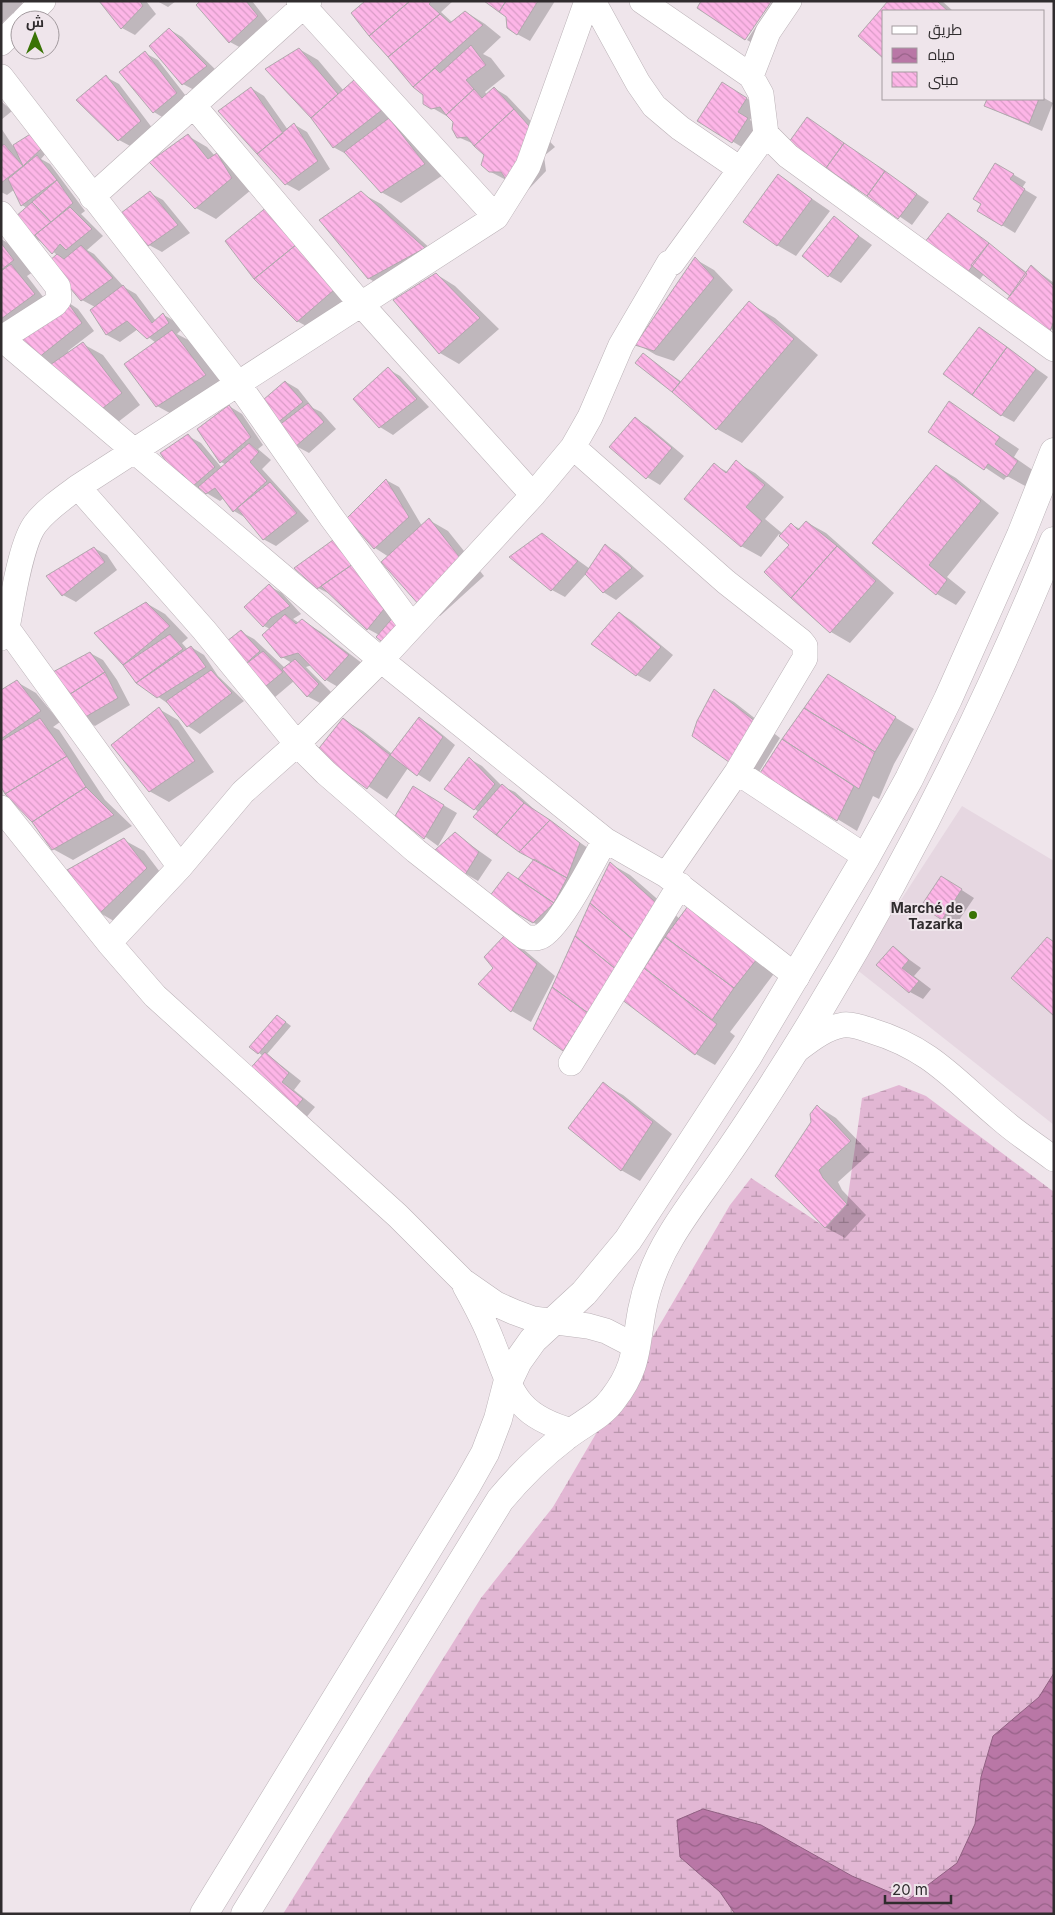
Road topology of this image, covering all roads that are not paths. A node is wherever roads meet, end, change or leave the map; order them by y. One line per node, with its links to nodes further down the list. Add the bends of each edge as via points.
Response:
1 (43, 1): 7 (street)
2 (587, 1): 17 (street, via 528,166)
3 (593, 1): 14 (street, via 654,106)
4 (642, 1): 10 (street)
5 (789, 1): 10 (street, via 768,32)
6 (304, 3): 12 (street); 17 (street)
7 (34, 10)
8 (10, 34): 9 (street)
9 (1, 43)
10 (752, 76): 13 (street, via 761,94)
11 (1, 77): 15 (street)
12 (193, 105): 15 (street); 18 (street)
13 (766, 134): 14 (street); 20 (street, via 788,156)
14 (740, 169): 22 (street, via 659,280 620,345 590,417)
15 (92, 197): 21 (street)
16 (1, 214): 19 (street, via 58,287 59,293 56,304)
17 (496, 217): 18 (street)
18 (360, 302): 21 (street); 26 (street)
19 (2, 338): 23 (street)
20 (1054, 349)
21 (239, 385): 23 (street); 29 (street)
22 (573, 447): 26 (street); 33 (street, via 726,582 805,646 805,658)
23 (134, 452): 25 (street); 31 (street)
24 (1054, 452): 36 (highway, via 1021,536 948,699)
25 (78, 487): 30 (street, via 35,524); 32 (street, via 204,630)
26 (532, 495): 29 (street)
27 (1054, 541): 41 (highway, via 951,768 868,925)
28 (1, 600): 30 (street)
29 (412, 626): 31 (street)
30 (4, 633): 37 (street)
31 (381, 660): 32 (street); 35 (street)
32 (296, 744): 35 (street, via 416,851 525,937 533,938 549,931); 37 (street, via 243,792)
33 (737, 772): 36 (street); 38 (street)
34 (1, 808): 39 (street)
35 (605, 840): 38 (street)
36 (866, 858): 40 (highway)
37 (180, 867): 39 (street)
38 (673, 880): 40 (street); 42 (street)
39 (108, 943): 44 (street, via 154,996 398,1216)
40 (796, 977): 45 (highway, via 628,1240 584,1293)
41 (793, 1053): 43 (street, via 824,1032 843,1025 892,1037 939,1063 1004,1122); 46 (highway, via 658,1259 648,1284)
42 (571, 1063)
43 (1054, 1159)
44 (463, 1281): 45 (street, via 496,1304); 47 (street, via 488,1331)
45 (552, 1322): 46 (street, via 597,1328); 47 (highway, via 533,1340)
46 (637, 1347): 48 (highway, via 625,1383 611,1403)
47 (507, 1384): 48 (street, via 527,1410 541,1420); 49 (highway, via 485,1453 468,1484)
48 (572, 1431): 50 (highway, via 527,1468 500,1500)
49 (204, 1914)
50 (245, 1914)

